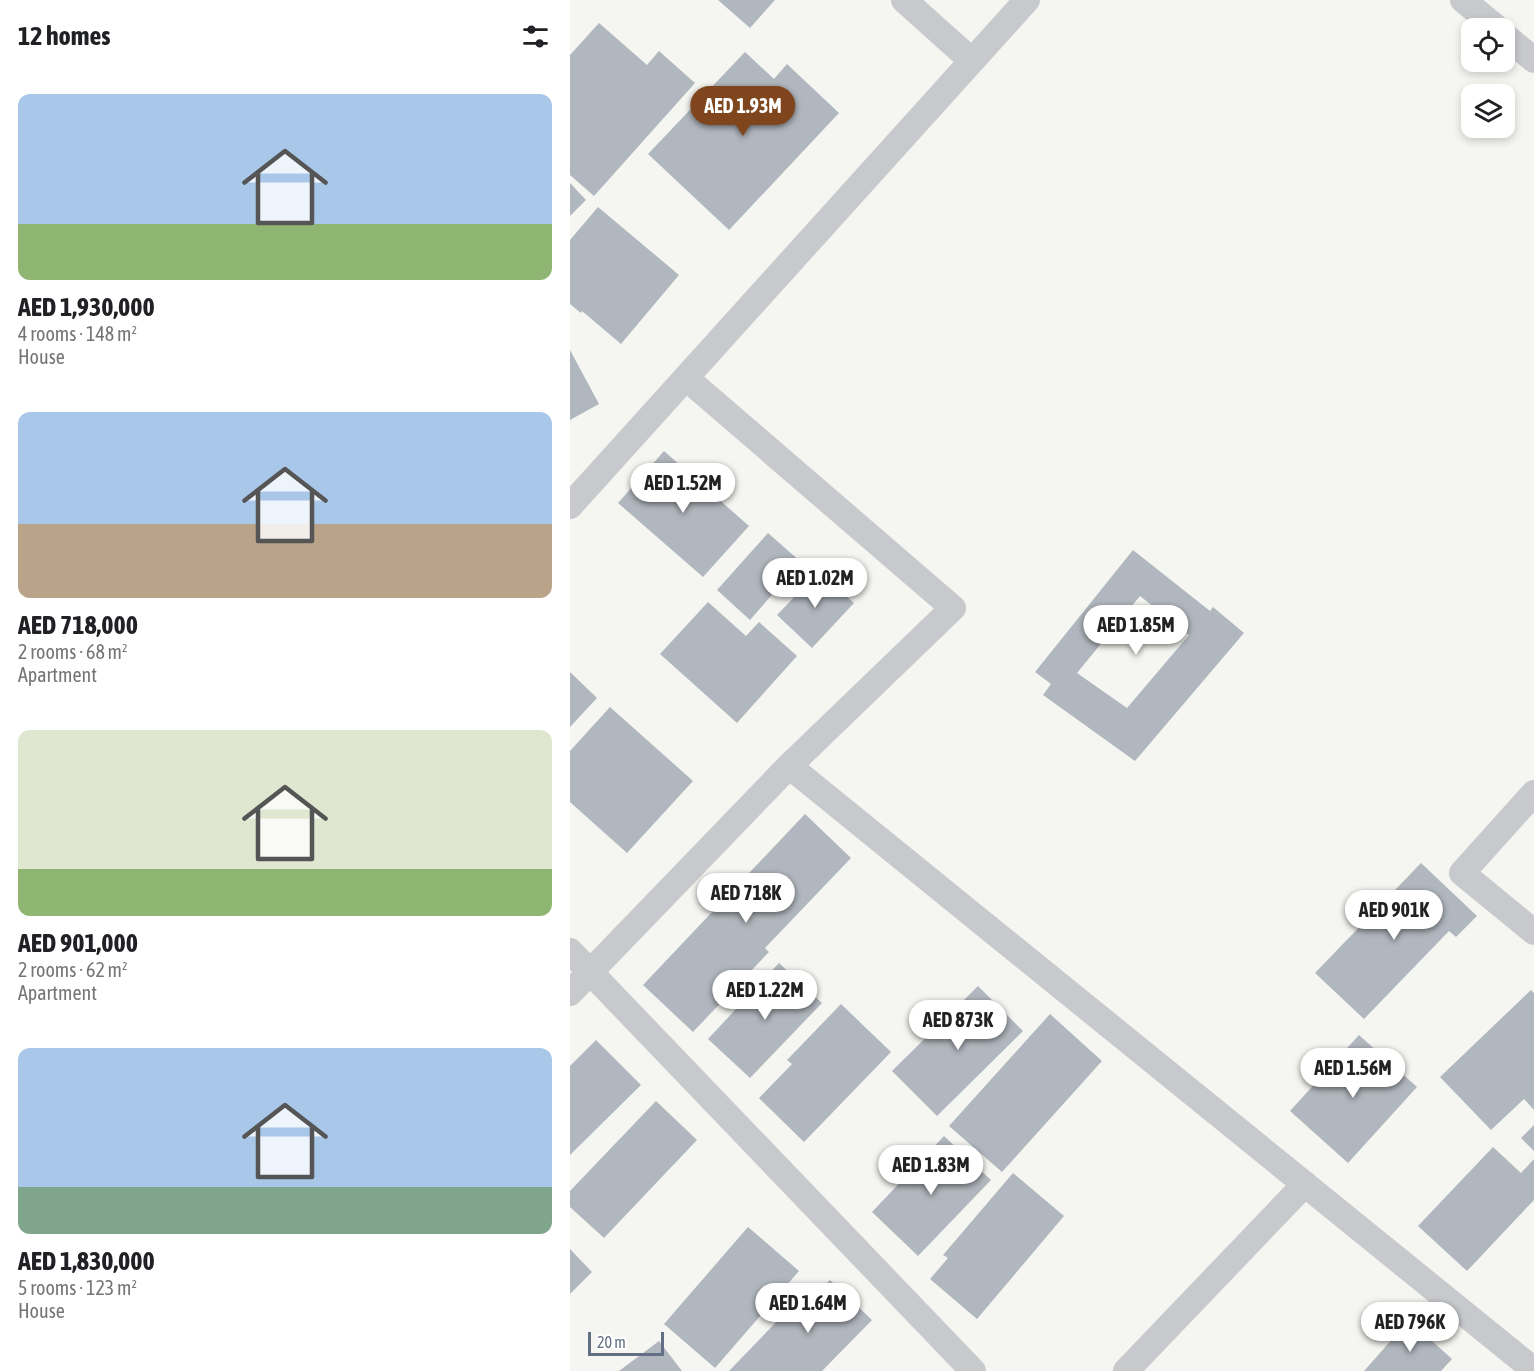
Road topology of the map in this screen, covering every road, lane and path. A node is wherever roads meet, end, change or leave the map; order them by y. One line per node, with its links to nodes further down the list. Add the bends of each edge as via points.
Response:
1 (904, 0): 7 (street)
2 (1027, 0): 7 (street)
3 (1463, 0): 4 (street)
4 (1485, 18)
5 (1515, 44): 6 (street)
6 (1534, 60)
7 (972, 61): 8 (street)
8 (686, 378): 9 (street); 10 (street, via 953,608)
9 (570, 506)
10 (789, 766): 14 (street); 16 (street)
11 (1534, 793): 12 (street, via 1462,873)
12 (1534, 932)
13 (570, 951): 14 (street)
14 (590, 972): 15 (street); 18 (street)
15 (570, 993)
16 (1305, 1184): 17 (street); 19 (street)
17 (1526, 1368)
18 (973, 1371)
19 (1126, 1371)

